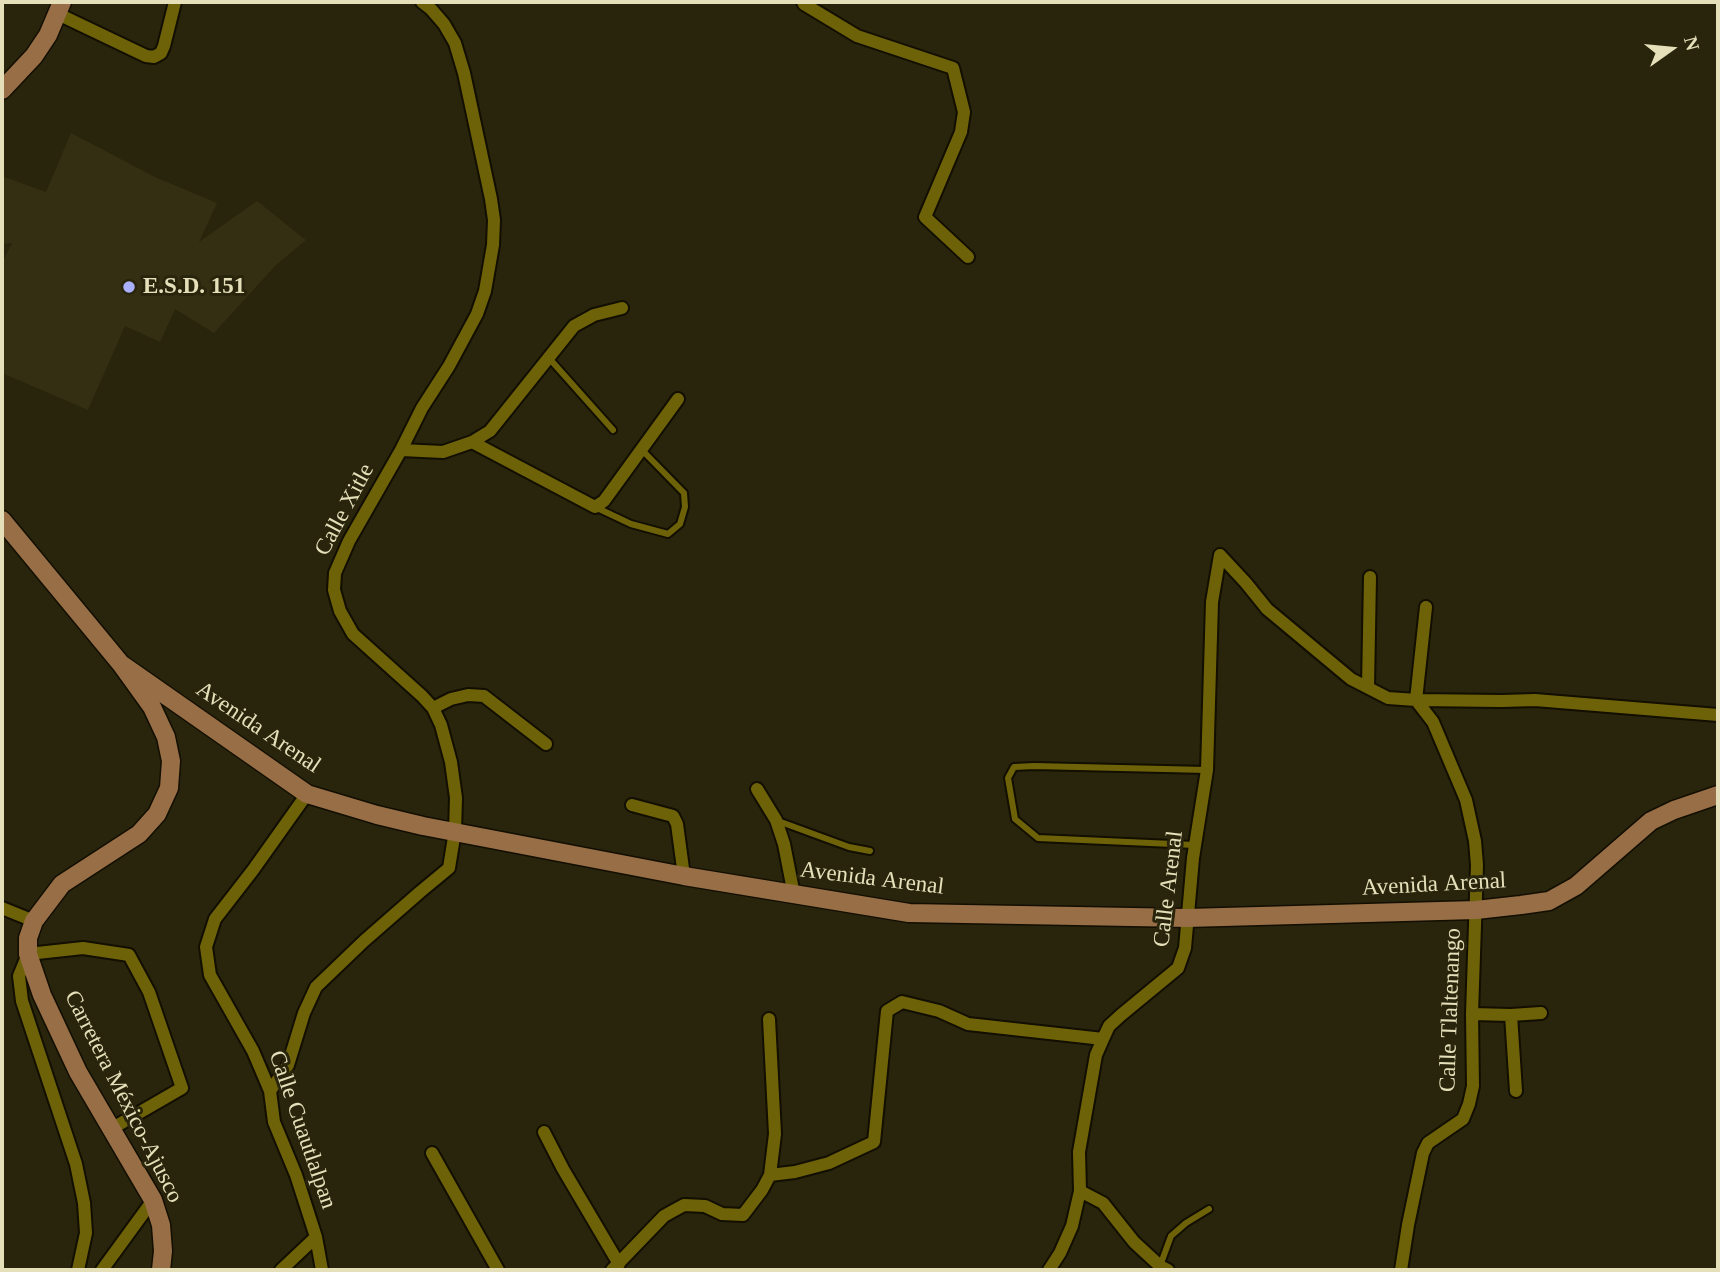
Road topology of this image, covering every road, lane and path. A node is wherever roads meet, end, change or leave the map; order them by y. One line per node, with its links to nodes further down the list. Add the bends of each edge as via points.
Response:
1 (175, 2): 4 (street, via 164,46 153,57)
2 (422, 2): 13 (street, Calle Xitle, via 444,24 464,73 491,199 493,245 477,314)
3 (803, 2): 6 (street, via 857,36 953,68 964,112 961,132 925,217)
4 (60, 8): 5 (street, via 34,56)
5 (2, 90)
6 (968, 257)
7 (622, 308): 8 (street, via 594,314 574,326)
8 (548, 357): 10 (lane); 11 (street, via 490,431)
9 (678, 399): 12 (street)
10 (613, 430)
11 (472, 442): 13 (street, via 443,452); 14 (street)
12 (641, 449): 14 (street); 14 (lane, via 684,493 680,524 668,534)
13 (401, 450): 21 (street, Calle Xitle, via 339,561 334,590 353,634)
14 (595, 507)
15 (2, 520): 18 (street, Carretera México-Ajusco)
16 (1370, 577): 19 (street)
17 (1426, 607): 20 (street)
18 (121, 664): 26 (street, Avenida Arenal); 38 (street, Carretera México-Ajusco, via 152,707 166,737 171,761 169,788 157,814 139,834 62,884)
19 (1368, 687): 20 (street, via 1388,698); 24 (street, Calle Arenal, via 1351,679 1267,609 1220,555 1212,602)
20 (1416, 700): 22 (street, via 1535,700); 36 (street, Calle Tlaltenango, via 1433,722 1466,800 1475,841)
21 (433, 708): 23 (street, via 451,699 484,696); 30 (street, Calle Xitle, via 451,762)
22 (1718, 715)
23 (546, 744)
24 (1207, 770): 31 (street, Calle Arenal); 31 (lane, via 1034,766 1014,767 1008,778 1016,819 1038,838)
25 (757, 789): 29 (street)
26 (307, 794): 30 (street, Avenida Arenal); 45 (street, Calle Cuautlalpan, via 215,919 206,947 210,975)
27 (1718, 795): 36 (street, Avenida Arenal, via 1651,821 1576,886 1549,901)
28 (632, 805): 33 (street, via 673,816)
29 (776, 820): 32 (lane); 34 (street)
30 (455, 831): 33 (street, Avenida Arenal); 45 (street, Calle Xitle, via 449,868 316,987 288,1065)
31 (1195, 845): 37 (street, Calle Arenal)
32 (870, 851)
33 (684, 876): 34 (street, Avenida Arenal)
34 (794, 895): 37 (street, Avenida Arenal, via 909,913)
35 (2, 908): 38 (street)
36 (1476, 910): 37 (street, Avenida Arenal); 41 (street, Calle Tlaltenango)
37 (1187, 918): 44 (street, Calle Arenal, via 1178,968 1121,1015)
38 (34, 921): 39 (street, Carretera México-Ajusco)
39 (28, 954): 47 (street, Carretera México-Ajusco, via 73,1061); 47 (street, via 83,948 129,955 149,992 182,1088); 55 (street, via 19,976 22,1002 76,1164 86,1233)
40 (1541, 1013): 42 (street)
41 (1472, 1014): 42 (street); 66 (street, Calle Tlaltenango, via 1469,1104 1463,1119 1428,1143 1423,1153)
42 (1511, 1015): 46 (street)
43 (769, 1019): 50 (street, via 775,1134)
44 (1103, 1039): 50 (street, via 968,1024 902,1002 887,1011 874,1142 829,1163); 51 (street, Calle Arenal, via 1096,1055 1079,1152)
45 (270, 1091): 54 (street, Calle Cuautlalpan, via 274,1122)
46 (1516, 1091)
47 (111, 1129): 52 (street, Carretera México-Ajusco)
48 (544, 1132): 56 (street)
49 (432, 1153): 64 (street)
50 (770, 1175): 56 (street, via 743,1215 684,1205 664,1216)
51 (1080, 1191): 57 (street, via 1103,1203 1134,1242); 65 (street, Calle Arenal, via 1072,1226)
52 (153, 1200): 60 (street); 61 (street, Carretera México-Ajusco, via 161,1225)
53 (1209, 1209): 57 (lane, via 1171,1236)
54 (316, 1237): 62 (street); 63 (street, Calle Cuautlalpan)
55 (82, 1257): 58 (street); 59 (street)
56 (616, 1267)
57 (1164, 1268)
58 (78, 1270)
59 (94, 1270)
60 (102, 1270)
61 (161, 1270)
62 (281, 1270)
63 (322, 1270)
64 (498, 1270)
65 (1049, 1270)
66 (1401, 1270)

